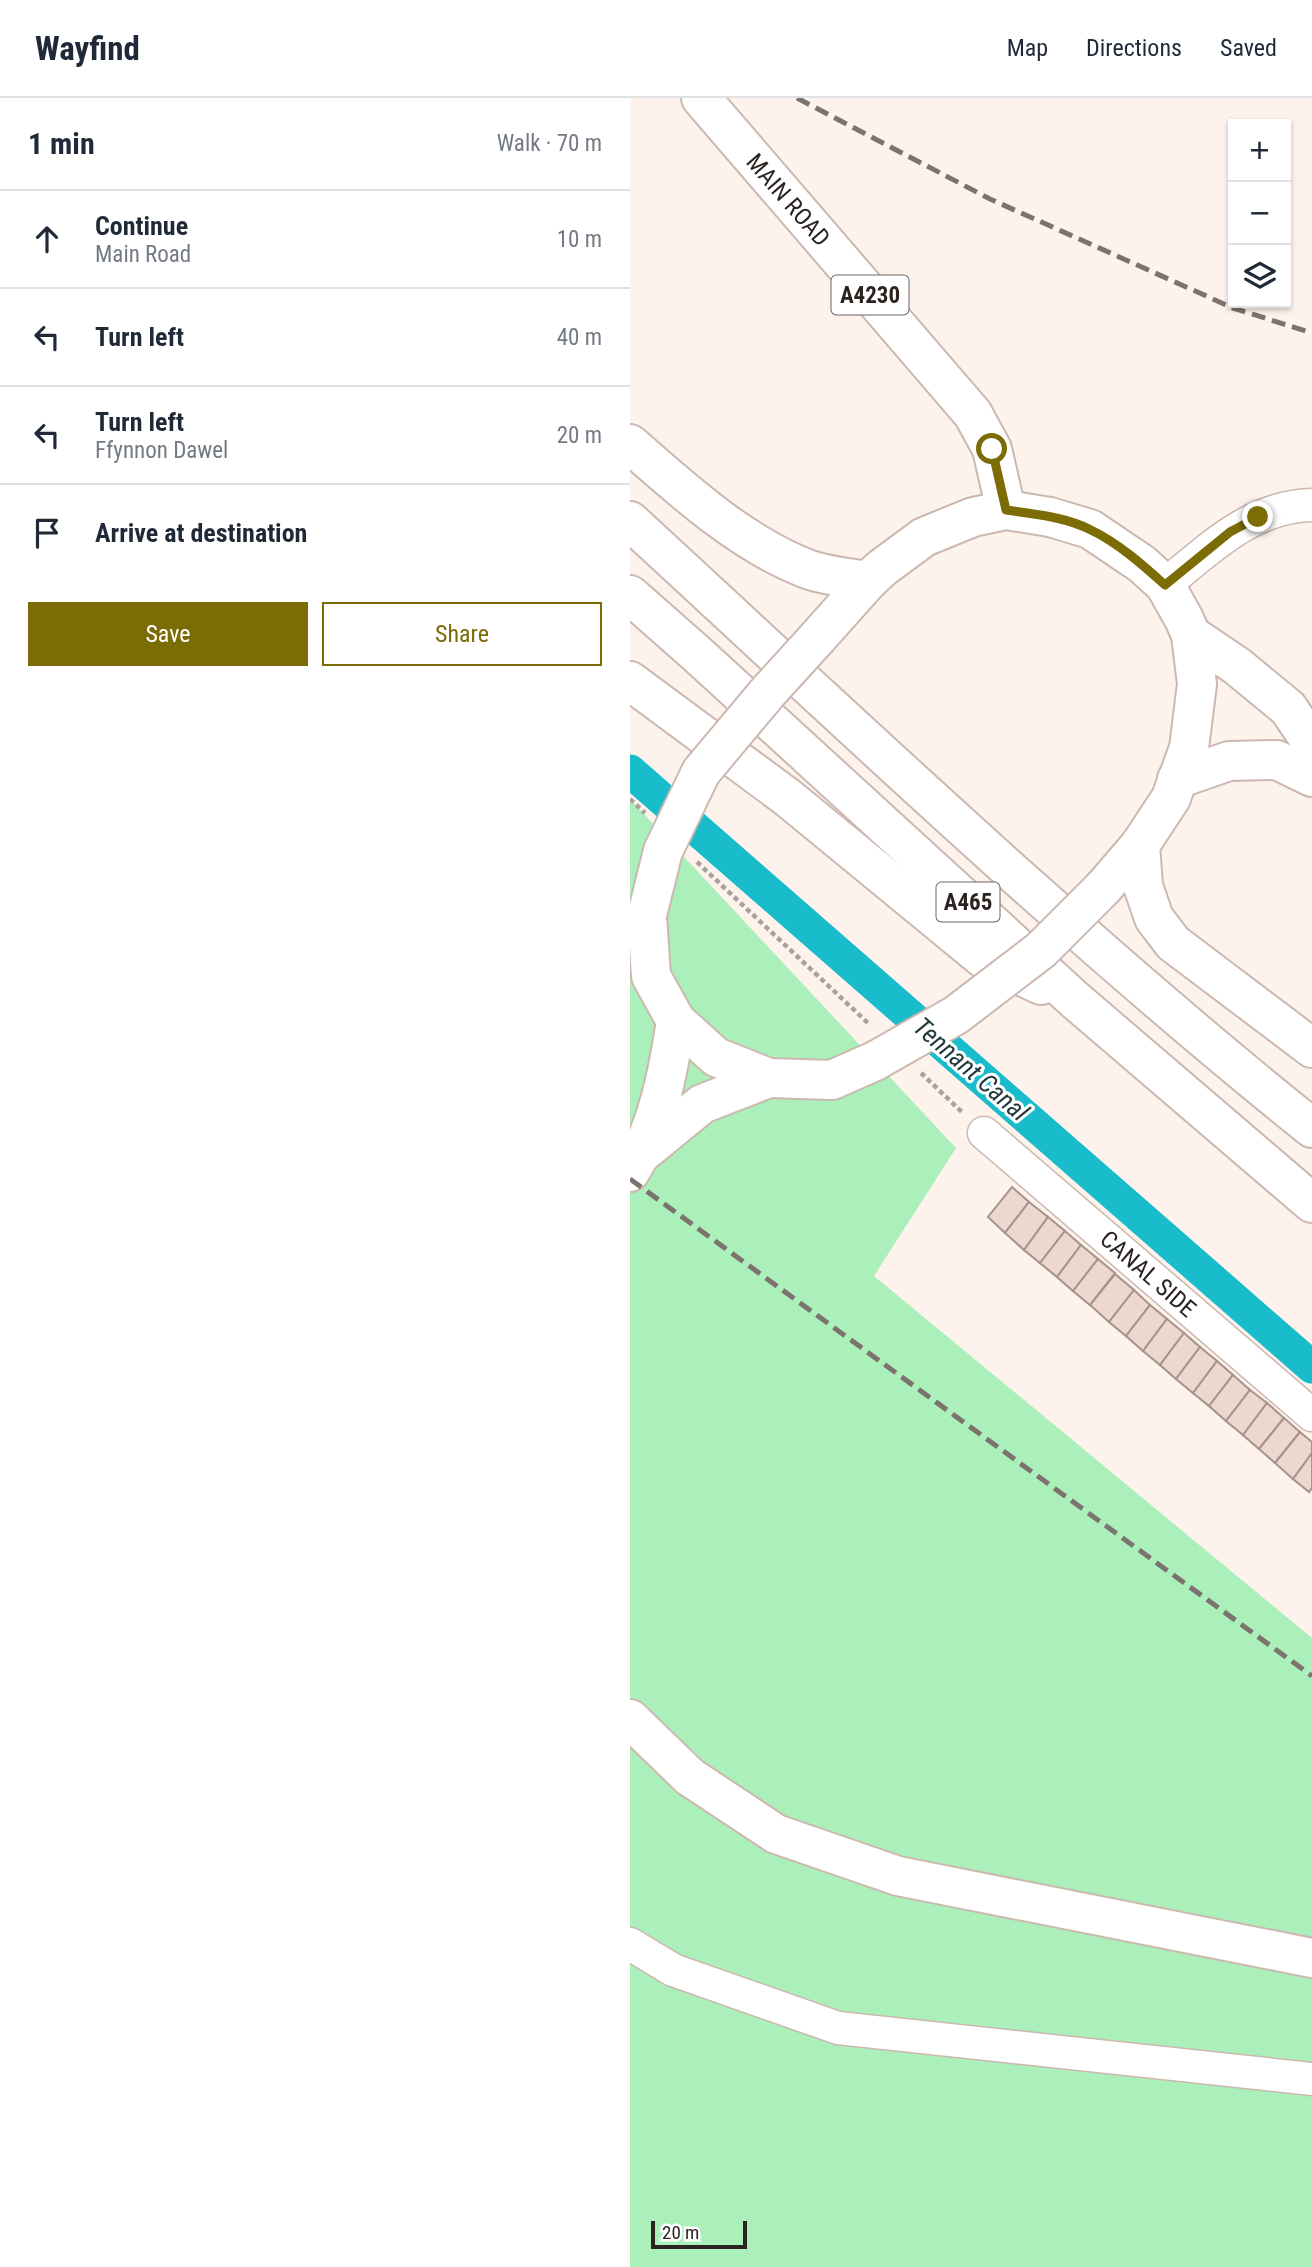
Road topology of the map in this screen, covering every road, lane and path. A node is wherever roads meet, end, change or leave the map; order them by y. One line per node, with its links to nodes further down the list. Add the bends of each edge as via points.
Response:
1 (701, 98): 4 (main road, MAIN ROAD / A4230, via 973,414 992,449)
2 (630, 444): 6 (main road, via 677,486 768,552 812,571)
3 (1312, 505): 7 (street, via 1282,509 1230,532)
4 (1006, 510): 6 (main road, via 973,517 923,537); 7 (main road, via 1090,529)
5 (630, 521): 24 (main road, A465, via 1015,874)
6 (868, 581): 19 (main road, bridge, via 701,772 663,851 647,915 652,976)
7 (1165, 585): 9 (main road)
8 (630, 595): 18 (main road, A465)
9 (1191, 635): 11 (main road, via 1288,708); 13 (main road, via 1197,684 1189,748)
10 (630, 681): 18 (main road, A465, via 787,797 983,958)
11 (1312, 743)
12 (1312, 777): 13 (main road, via 1277,760 1229,761)
13 (1177, 779): 16 (main road, via 1171,797)
14 (630, 799): 15 (path)
15 (651, 818)
16 (1140, 845): 20 (main road, bridge, via 1041,950 956,1015); 21 (main road, via 1143,886 1154,918 1173,943)
17 (691, 856): 20 (path)
18 (1074, 1000): 27 (main road, A465)
19 (676, 1020): 23 (main road, via 716,1057); 26 (main road, via 666,1080)
20 (874, 1045): 23 (main road, via 832,1080)
21 (1312, 1048)
22 (914, 1066): 25 (path)
23 (769, 1078): 26 (main road, via 702,1104)
24 (1312, 1128)
25 (984, 1133): 28 (street, CANAL SIDE)
26 (636, 1163)
27 (1312, 1203)
28 (1312, 1415)
29 (630, 1719): 31 (main road, via 690,1777 775,1834 898,1876)
30 (630, 1944): 32 (street, via 673,1970 838,2028)
31 (1312, 1958)
32 (1312, 2079)

